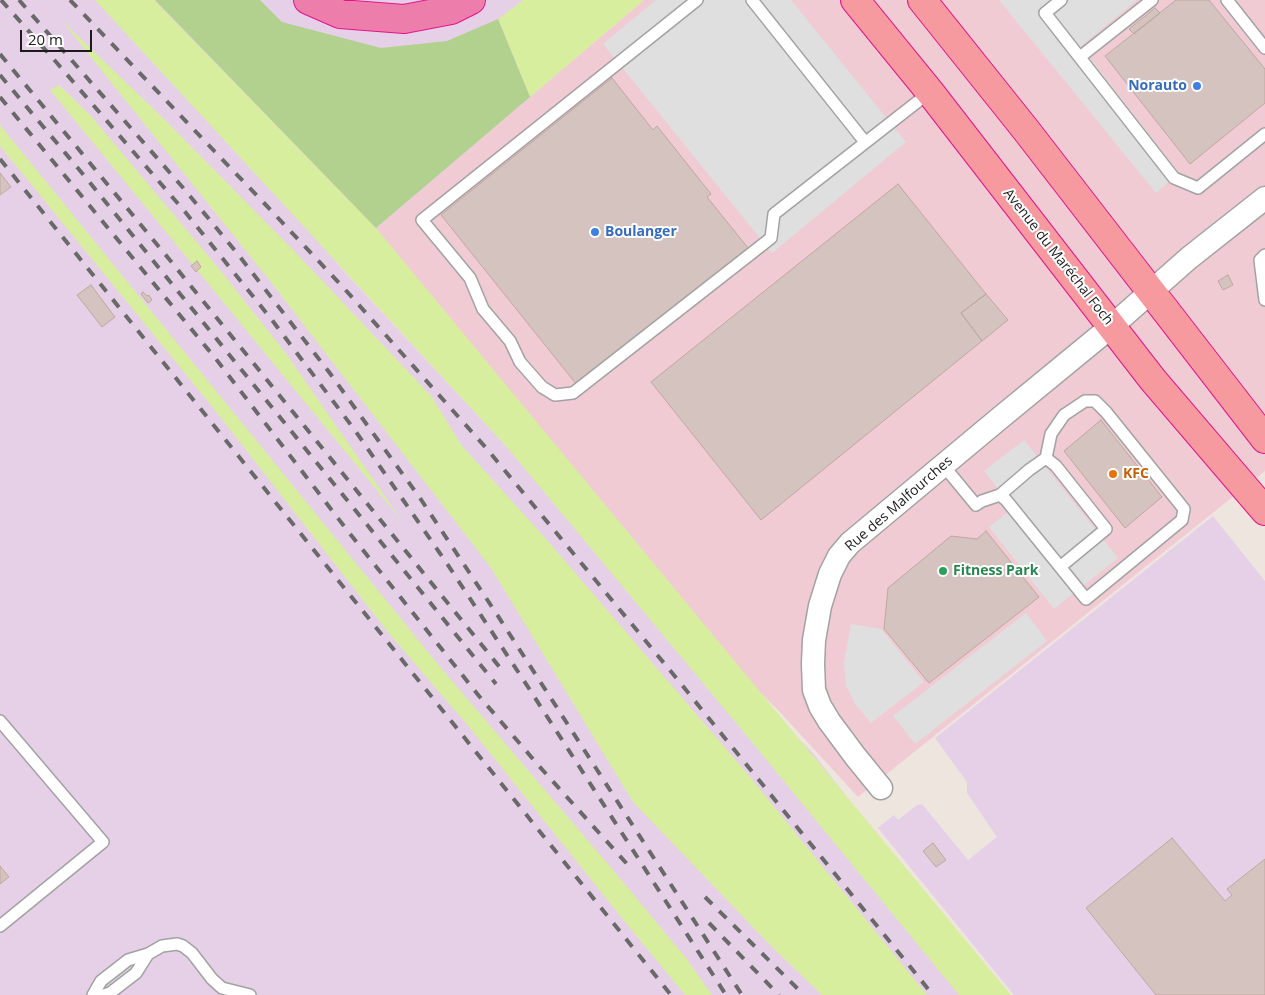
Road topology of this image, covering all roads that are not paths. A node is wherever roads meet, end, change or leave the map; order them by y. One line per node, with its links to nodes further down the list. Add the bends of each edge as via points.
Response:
1 (308, 0): 2 (highway, via 340,14 404,19 451,10)
2 (471, 0)
3 (697, 0): 14 (lane, via 422,220 470,278 482,309 510,341 520,362 542,386 555,395 573,392 771,238 774,214)
4 (752, 0): 14 (lane)
5 (855, 0): 12 (highway, Avenue du Maréchal Foch)
6 (922, 0): 17 (highway)
7 (1061, 0): 11 (lane, via 1045,13)
8 (1152, 0): 11 (lane)
9 (1227, 0): 10 (lane)
10 (1265, 48)
11 (1080, 58): 13 (lane, via 1174,178 1198,188)
12 (930, 92): 14 (lane); 19 (highway, Avenue du Maréchal Foch)
13 (1265, 134)
14 (865, 142)
15 (1265, 198): 17 (street, Rue des Malfourches)
16 (1265, 255): 18 (lane, via 1260,260)
17 (1151, 292): 19 (street, Rue des Malfourches); 20 (highway)
18 (1265, 300)
19 (1112, 326): 22 (street, Rue des Malfourches); 24 (highway, Avenue du Maréchal Foch, via 1159,387)
20 (1265, 439)
21 (1046, 458): 23 (lane); 25 (lane, via 1106,529); 25 (lane, via 1050,434 1064,415 1085,401 1095,401 1184,509 1182,520 1086,599)
22 (943, 465): 23 (lane, via 976,504); 27 (street, Rue des Malfourches, via 850,543 830,574 820,606 814,640 814,690 828,721)
23 (1000, 495): 25 (lane)
24 (1265, 511)
25 (1060, 567)
26 (0, 721): 28 (lane, via 103,842)
27 (881, 788)
28 (0, 926)
29 (148, 954): 30 (lane, via 128,960 101,982); 31 (lane, via 136,973); 32 (lane, via 171,944 183,946 222,988)
30 (93, 995)
31 (104, 995)
32 (250, 995)

